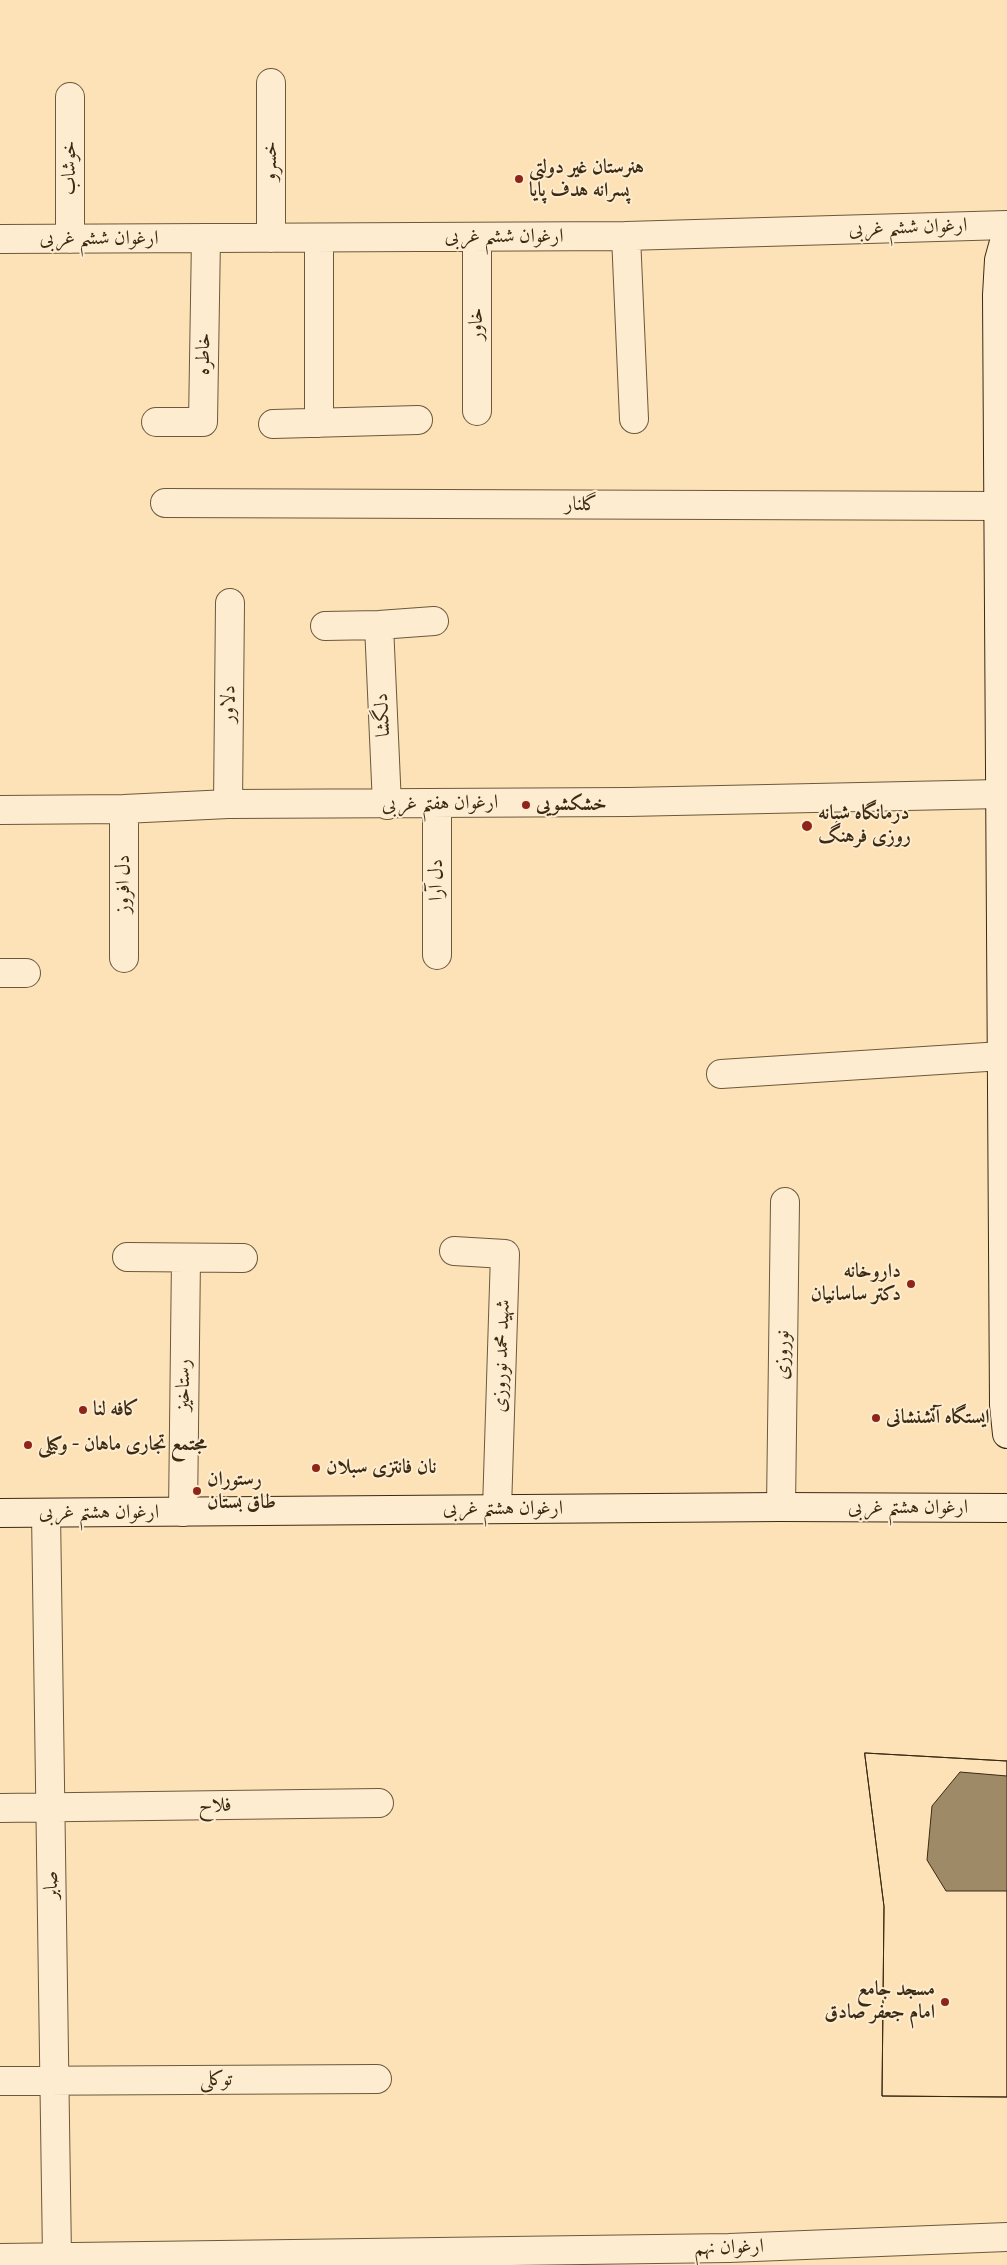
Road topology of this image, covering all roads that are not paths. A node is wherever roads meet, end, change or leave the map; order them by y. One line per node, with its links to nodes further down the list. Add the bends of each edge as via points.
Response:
1 (271, 83): 8 (street, خسرو)
2 (70, 97): 11 (street, خوشاب)
3 (1007, 226): 5 (street, ارغوان ششم غربی)
4 (1007, 231): 19 (street, via 999,260 997,295)
5 (626, 236): 6 (street, ارغوان ششم غربی); 13 (street)
6 (477, 237): 9 (street, ارغوان ششم غربی); 12 (street, خاور)
7 (206, 238): 8 (street, ارغوان ششم غربی); 11 (street, ارغوان ششم غربی); 15 (street, خاطره, via 203,422)
8 (271, 238): 9 (street, ارغوان ششم غربی)
9 (320, 238): 16 (street)
10 (0, 239): 11 (street, ارغوان ششم غربی)
11 (70, 239)
12 (477, 411)
13 (634, 419)
14 (418, 420): 16 (street)
15 (156, 422)
16 (319, 423): 17 (street)
17 (273, 424)
18 (165, 503): 19 (street, گلنار)
19 (998, 506): 24 (street)
20 (230, 603): 25 (street, دلاور)
21 (434, 621): 22 (street)
22 (380, 625): 23 (street); 27 (street, دلگشا)
23 (325, 626)
24 (1000, 794): 26 (street, ارغوان هفتم غربی); 32 (street)
25 (228, 804): 27 (street, ارغوان هفتم غربی); 28 (street, ارغوان هفتم غربی)
26 (437, 804): 27 (street, ارغوان هفتم غربی); 30 (street, دل آرا)
27 (388, 805)
28 (124, 809): 29 (street, ارغوان هفتم غربی); 31 (street, دل افروز)
29 (0, 810)
30 (437, 955)
31 (124, 958)
32 (1002, 1056): 33 (street); 39 (street, via 1004,1405)
33 (720, 1074)
34 (785, 1202): 40 (street, نوروزی)
35 (454, 1251): 42 (street, شهید محمد نوروزی, via 505,1254)
36 (127, 1257): 37 (street)
37 (186, 1258): 38 (street); 43 (street, رستاخیز)
38 (243, 1258)
39 (1007, 1434)
40 (781, 1507): 41 (street, ارغوان هشتم غربی); 42 (street, ارغوان هشتم غربی)
41 (1007, 1508)
42 (497, 1509): 43 (street, ارغوان هشتم غربی)
43 (183, 1512): 45 (street, ارغوان هشتم غربی)
44 (0, 1513): 45 (street, ارغوان هشتم غربی)
45 (46, 1513): 48 (street, صابر)
46 (379, 1803): 48 (street, فلاح)
47 (0, 1808): 48 (street, فلاح)
48 (51, 1808): 51 (street, صابر)
49 (377, 2079): 51 (street, توکلی)
50 (0, 2081): 51 (street, توکلی)
51 (55, 2081): 53 (street, صابر)
52 (1007, 2237): 54 (street, ارغوان نهم)
53 (57, 2257): 55 (street, ارغوان نهم); 56 (street, ارغوان نهم)
54 (729, 2257): 56 (street, ارغوان نهم)
55 (0, 2258)
56 (126, 2260)

